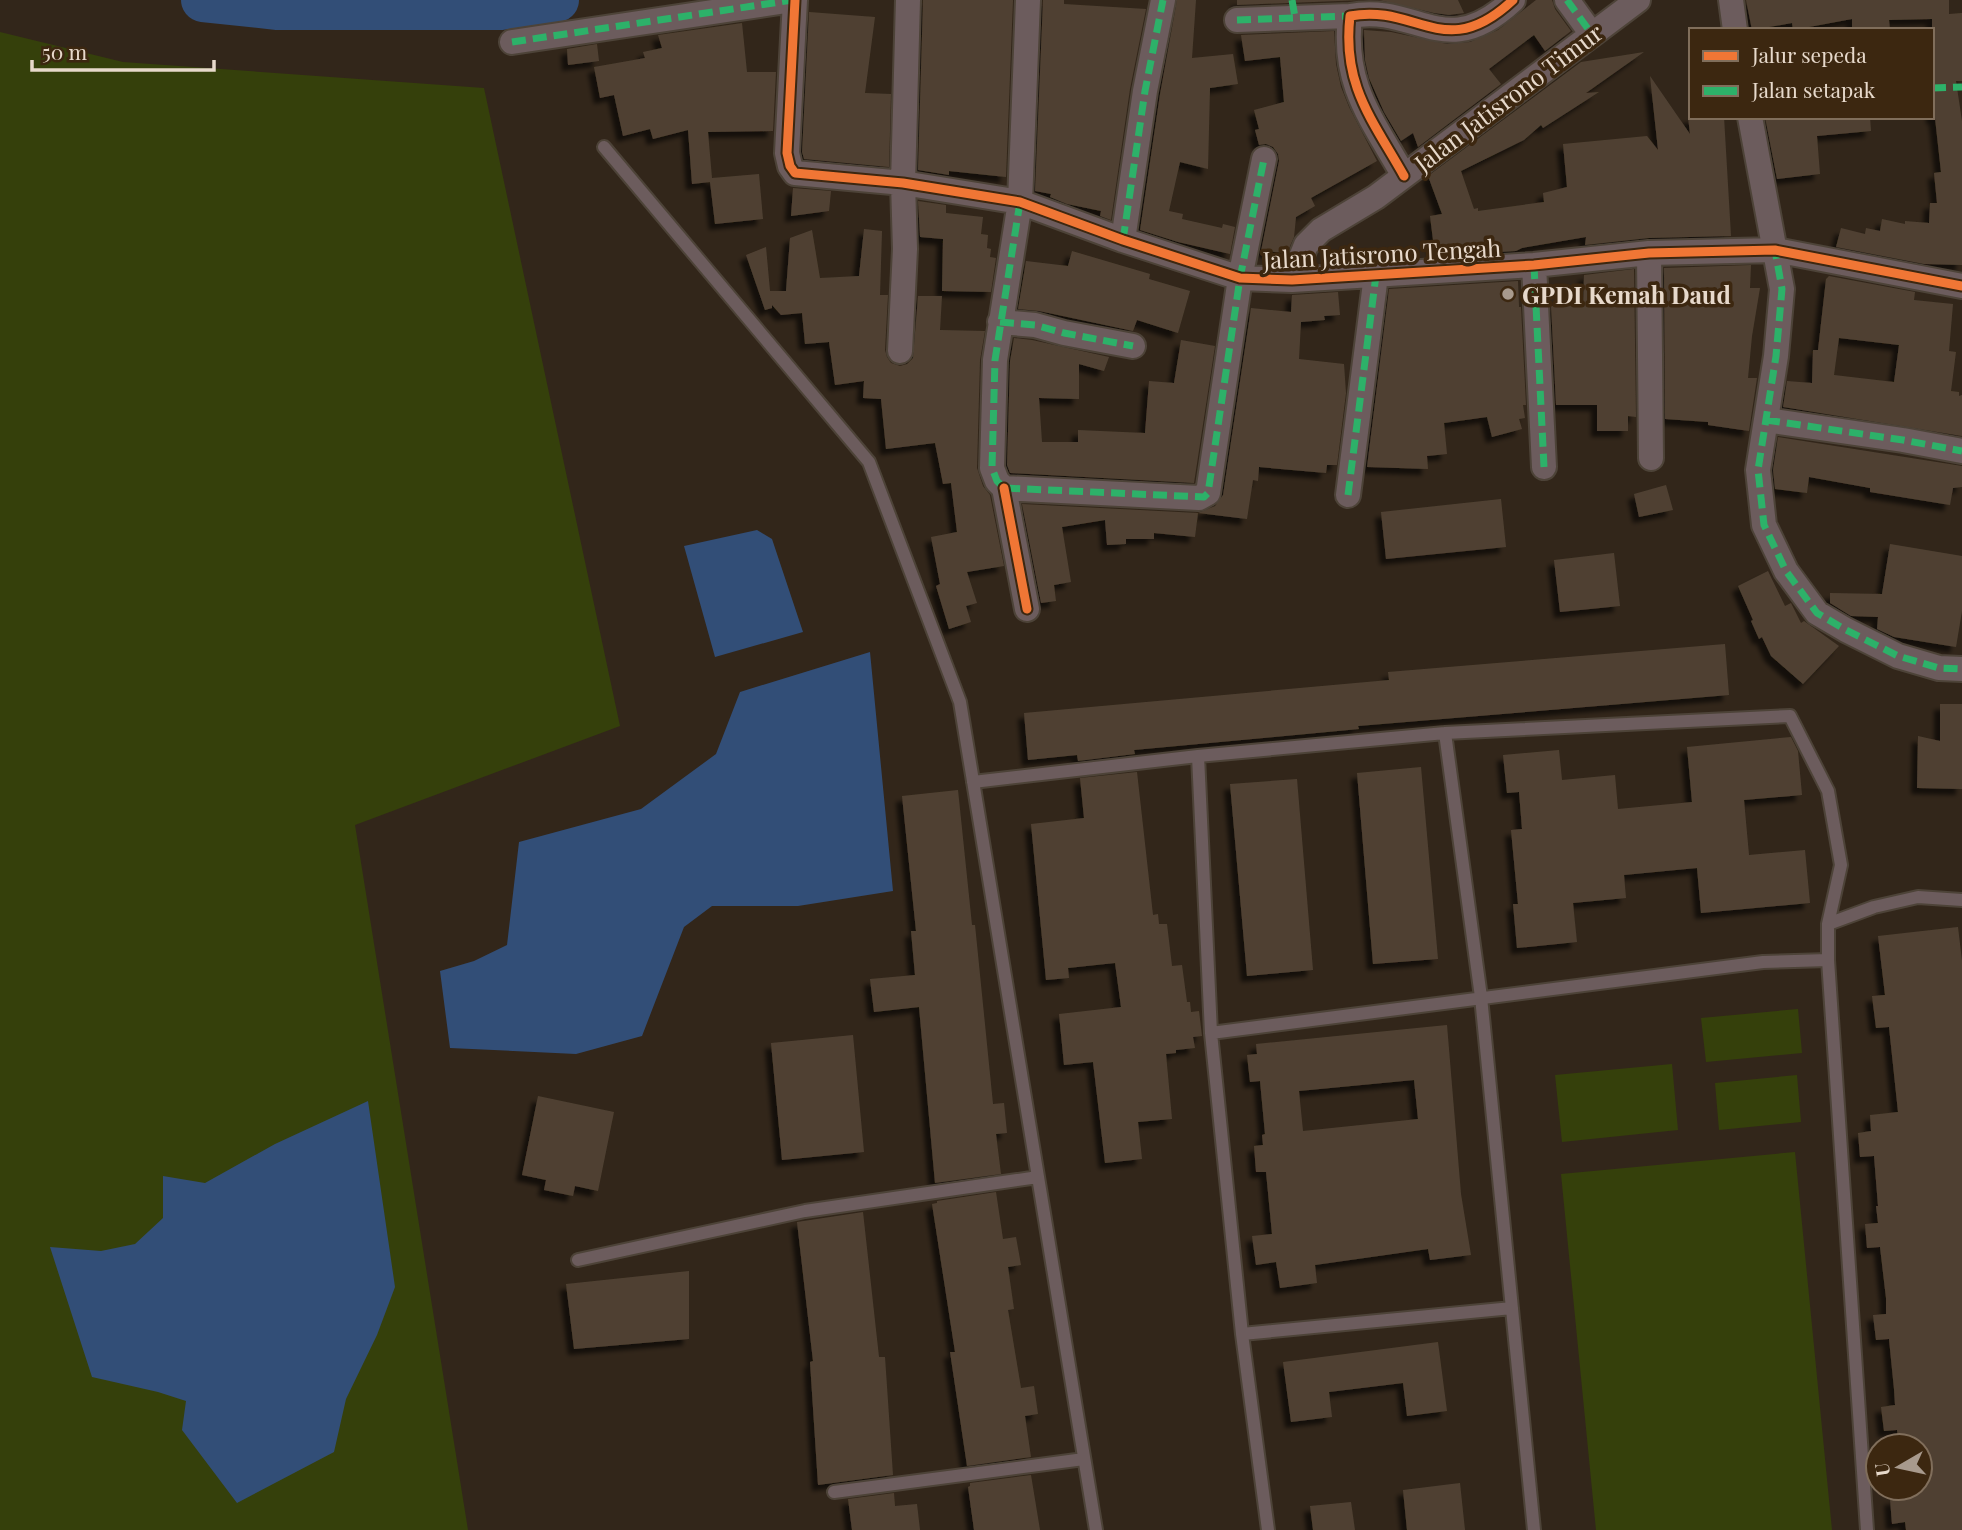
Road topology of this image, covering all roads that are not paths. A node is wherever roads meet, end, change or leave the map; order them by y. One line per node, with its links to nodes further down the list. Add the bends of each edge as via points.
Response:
1 (794, 0): 15 (street); 20 (street, Jalan Jatisrono Tengah, via 790,166 795,173)
2 (908, 0): 20 (street)
3 (1028, 0): 21 (street)
4 (1163, 0): 22 (street)
5 (1513, 0): 9 (street, via 1497,16 1458,31)
6 (1567, 0): 14 (street)
7 (1638, 0): 14 (street, Jalan Jatisrono Timur)
8 (1731, 0): 13 (street)
9 (1374, 7): 11 (street)
10 (1294, 8): 11 (street); 12 (street)
11 (1350, 16): 19 (street, via 1348,50 1357,93)
12 (1237, 20)
13 (1735, 28)
14 (1591, 33): 19 (street, Jalan Jatisrono Timur)
15 (512, 42)
16 (1750, 119): 23 (street)
17 (604, 147): 43 (lane, via 869,462 960,702)
18 (1264, 159): 27 (street)
19 (1405, 176): 28 (street, Jalan Jatisrono Timur, via 1321,230 1306,245)
20 (904, 183): 21 (street, Jalan Jatisrono Tengah); 32 (street)
21 (1020, 202): 22 (street, Jalan Jatisrono Tengah); 30 (street)
22 (1123, 240): 27 (street, Jalan Jatisrono Tengah)
23 (1775, 250): 24 (street, Jalan Jatisrono Tengah); 29 (street, Jalan Jatisrono Tengah); 33 (street, via 1782,289)
24 (1649, 253): 25 (street, Jalan Jatisrono Tengah); 35 (street)
25 (1534, 265): 26 (street, Jalan Jatisrono Tengah); 36 (street)
26 (1376, 275): 28 (street, Jalan Jatisrono Tengah); 38 (street)
27 (1240, 278): 28 (street, Jalan Jatisrono Tengah); 37 (street, via 1208,493 1199,498)
28 (1292, 280)
29 (1962, 286)
30 (1000, 322): 31 (street); 37 (street, via 992,468)
31 (1133, 346)
32 (900, 351)
33 (1766, 420): 34 (street); 40 (street, via 1758,470 1764,525 1786,571 1817,613 1898,656)
34 (1962, 451)
35 (1651, 458)
36 (1544, 467)
37 (1001, 485): 39 (street)
38 (1348, 495)
39 (1027, 609)
40 (1962, 670)
41 (1445, 733): 42 (lane); 45 (lane, via 1790,716 1828,791 1841,865); 47 (lane)
42 (1198, 756): 43 (lane); 48 (lane)
43 (973, 782): 49 (lane)
44 (1962, 900): 45 (lane, via 1918,897)
45 (1828, 923): 46 (lane)
46 (1828, 960): 47 (lane, via 1763,962); 58 (lane)
47 (1481, 997): 48 (lane); 51 (lane)
48 (1211, 1033): 52 (lane)
49 (1038, 1177): 50 (lane, via 805,1212); 53 (lane)
50 (578, 1260)
51 (1512, 1308): 52 (lane); 57 (lane)
52 (1242, 1334): 56 (lane)
53 (1084, 1460): 54 (lane); 55 (lane)
54 (834, 1492)
55 (1096, 1530)
56 (1268, 1530)
57 (1534, 1530)
58 (1867, 1530)

